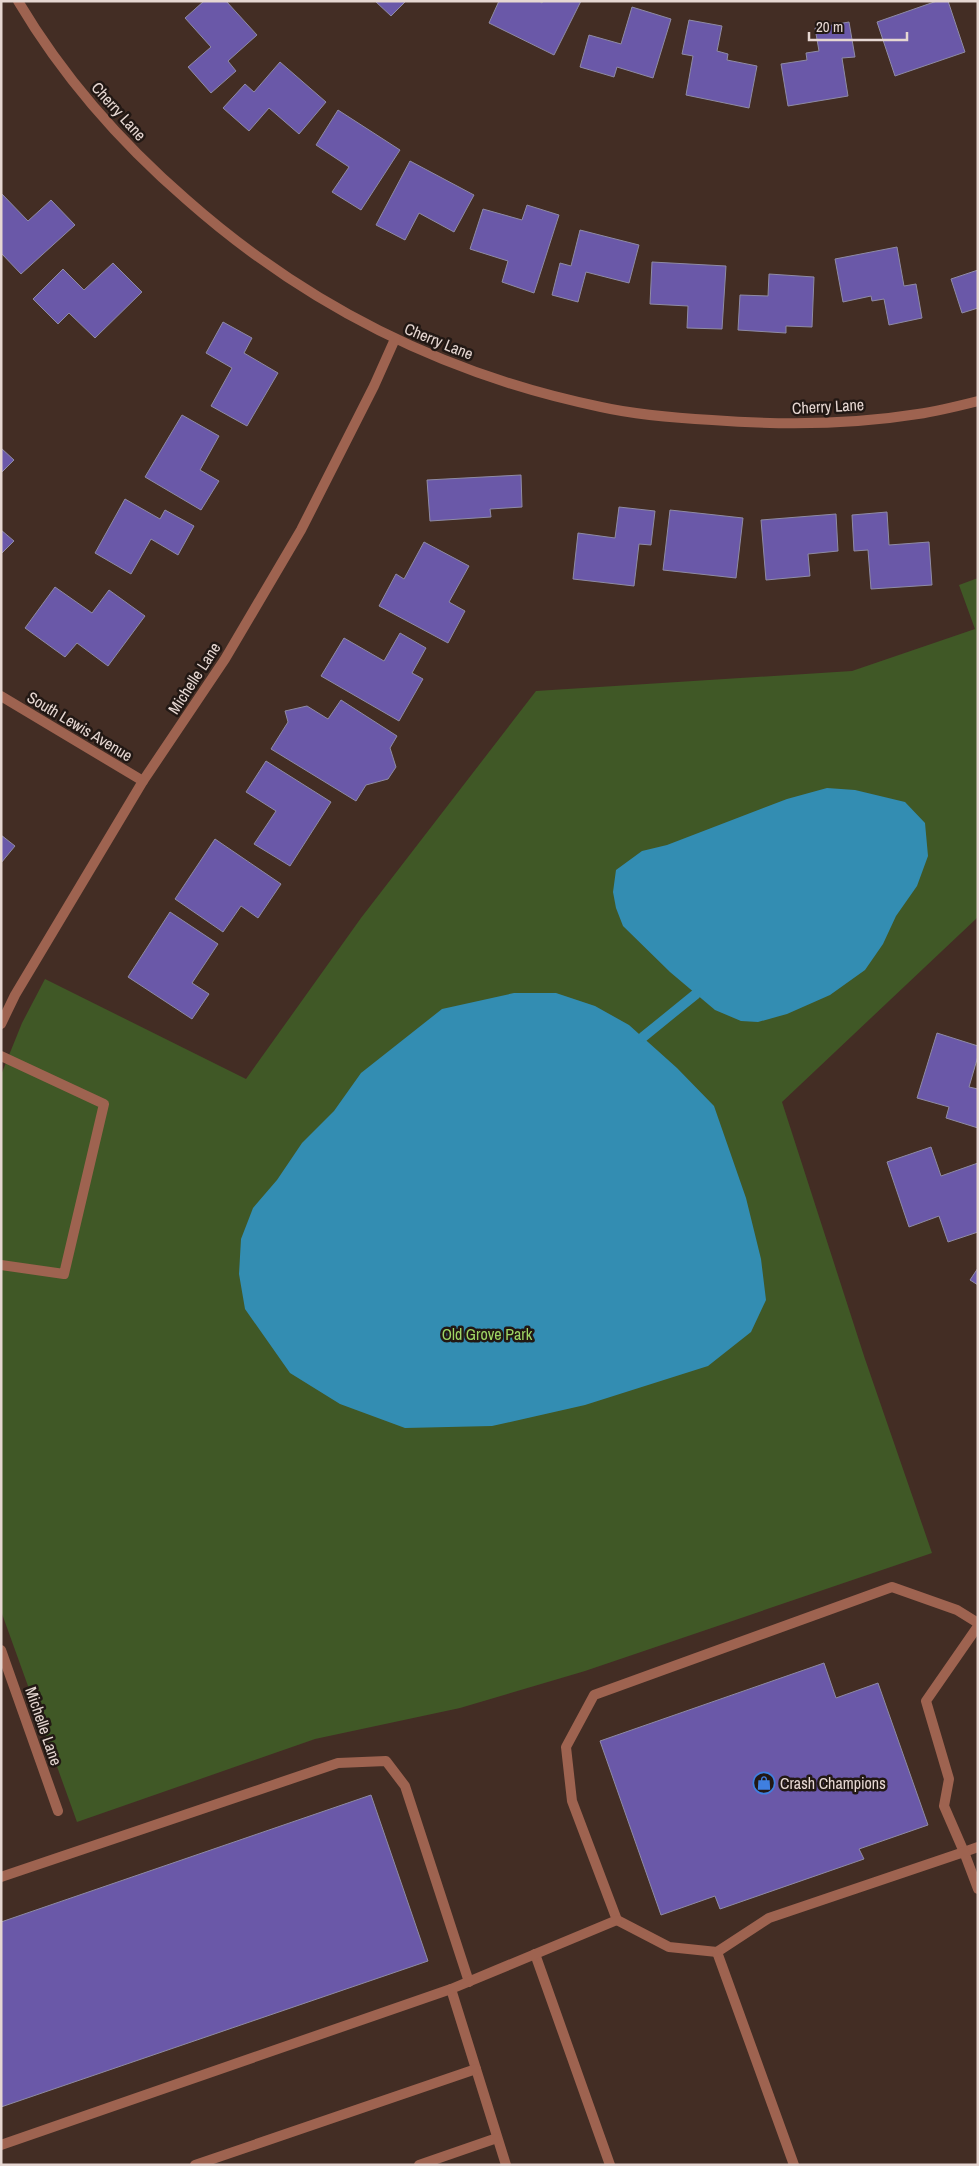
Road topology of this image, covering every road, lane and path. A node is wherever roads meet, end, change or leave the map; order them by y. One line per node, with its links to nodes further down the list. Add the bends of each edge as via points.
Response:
1 (18, 1): 2 (street, Cherry Lane, via 77,88 159,176 262,262 316,297)
2 (395, 339): 3 (street, Cherry Lane, via 455,365 531,390 602,408 675,418 750,423 833,423 918,414); 5 (street, Michelle Lane, via 301,530 225,659)
3 (978, 402)
4 (1, 696): 5 (street, South Lewis Avenue)
5 (143, 781): 6 (street, Michelle Lane, via 15,995)
6 (1, 1024)
7 (1, 1056): 8 (street, via 104,1104 64,1274)
8 (1, 1264)
9 (978, 1624): 13 (street, via 926,1701 950,1779 944,1806); 16 (street, via 957,1610 892,1587 594,1696 566,1747 572,1801)
10 (1, 1650): 11 (street, Michelle Lane)
11 (58, 1811)
12 (978, 1846): 13 (street)
13 (964, 1852): 15 (street); 17 (street, via 769,1918)
14 (1, 1877): 19 (street, via 338,1763 386,1761 405,1786)
15 (978, 1889)
16 (617, 1920): 17 (street, via 669,1947); 18 (street)
17 (718, 1952): 28 (street)
18 (535, 1954): 19 (street); 27 (street)
19 (469, 1982): 20 (street)
20 (451, 1989): 21 (street); 23 (street)
21 (476, 2070): 22 (street); 24 (street)
22 (497, 2138): 25 (street); 26 (street)
23 (1, 2145)
24 (195, 2165)
25 (419, 2165)
26 (506, 2165)
27 (610, 2165)
28 (794, 2165)

